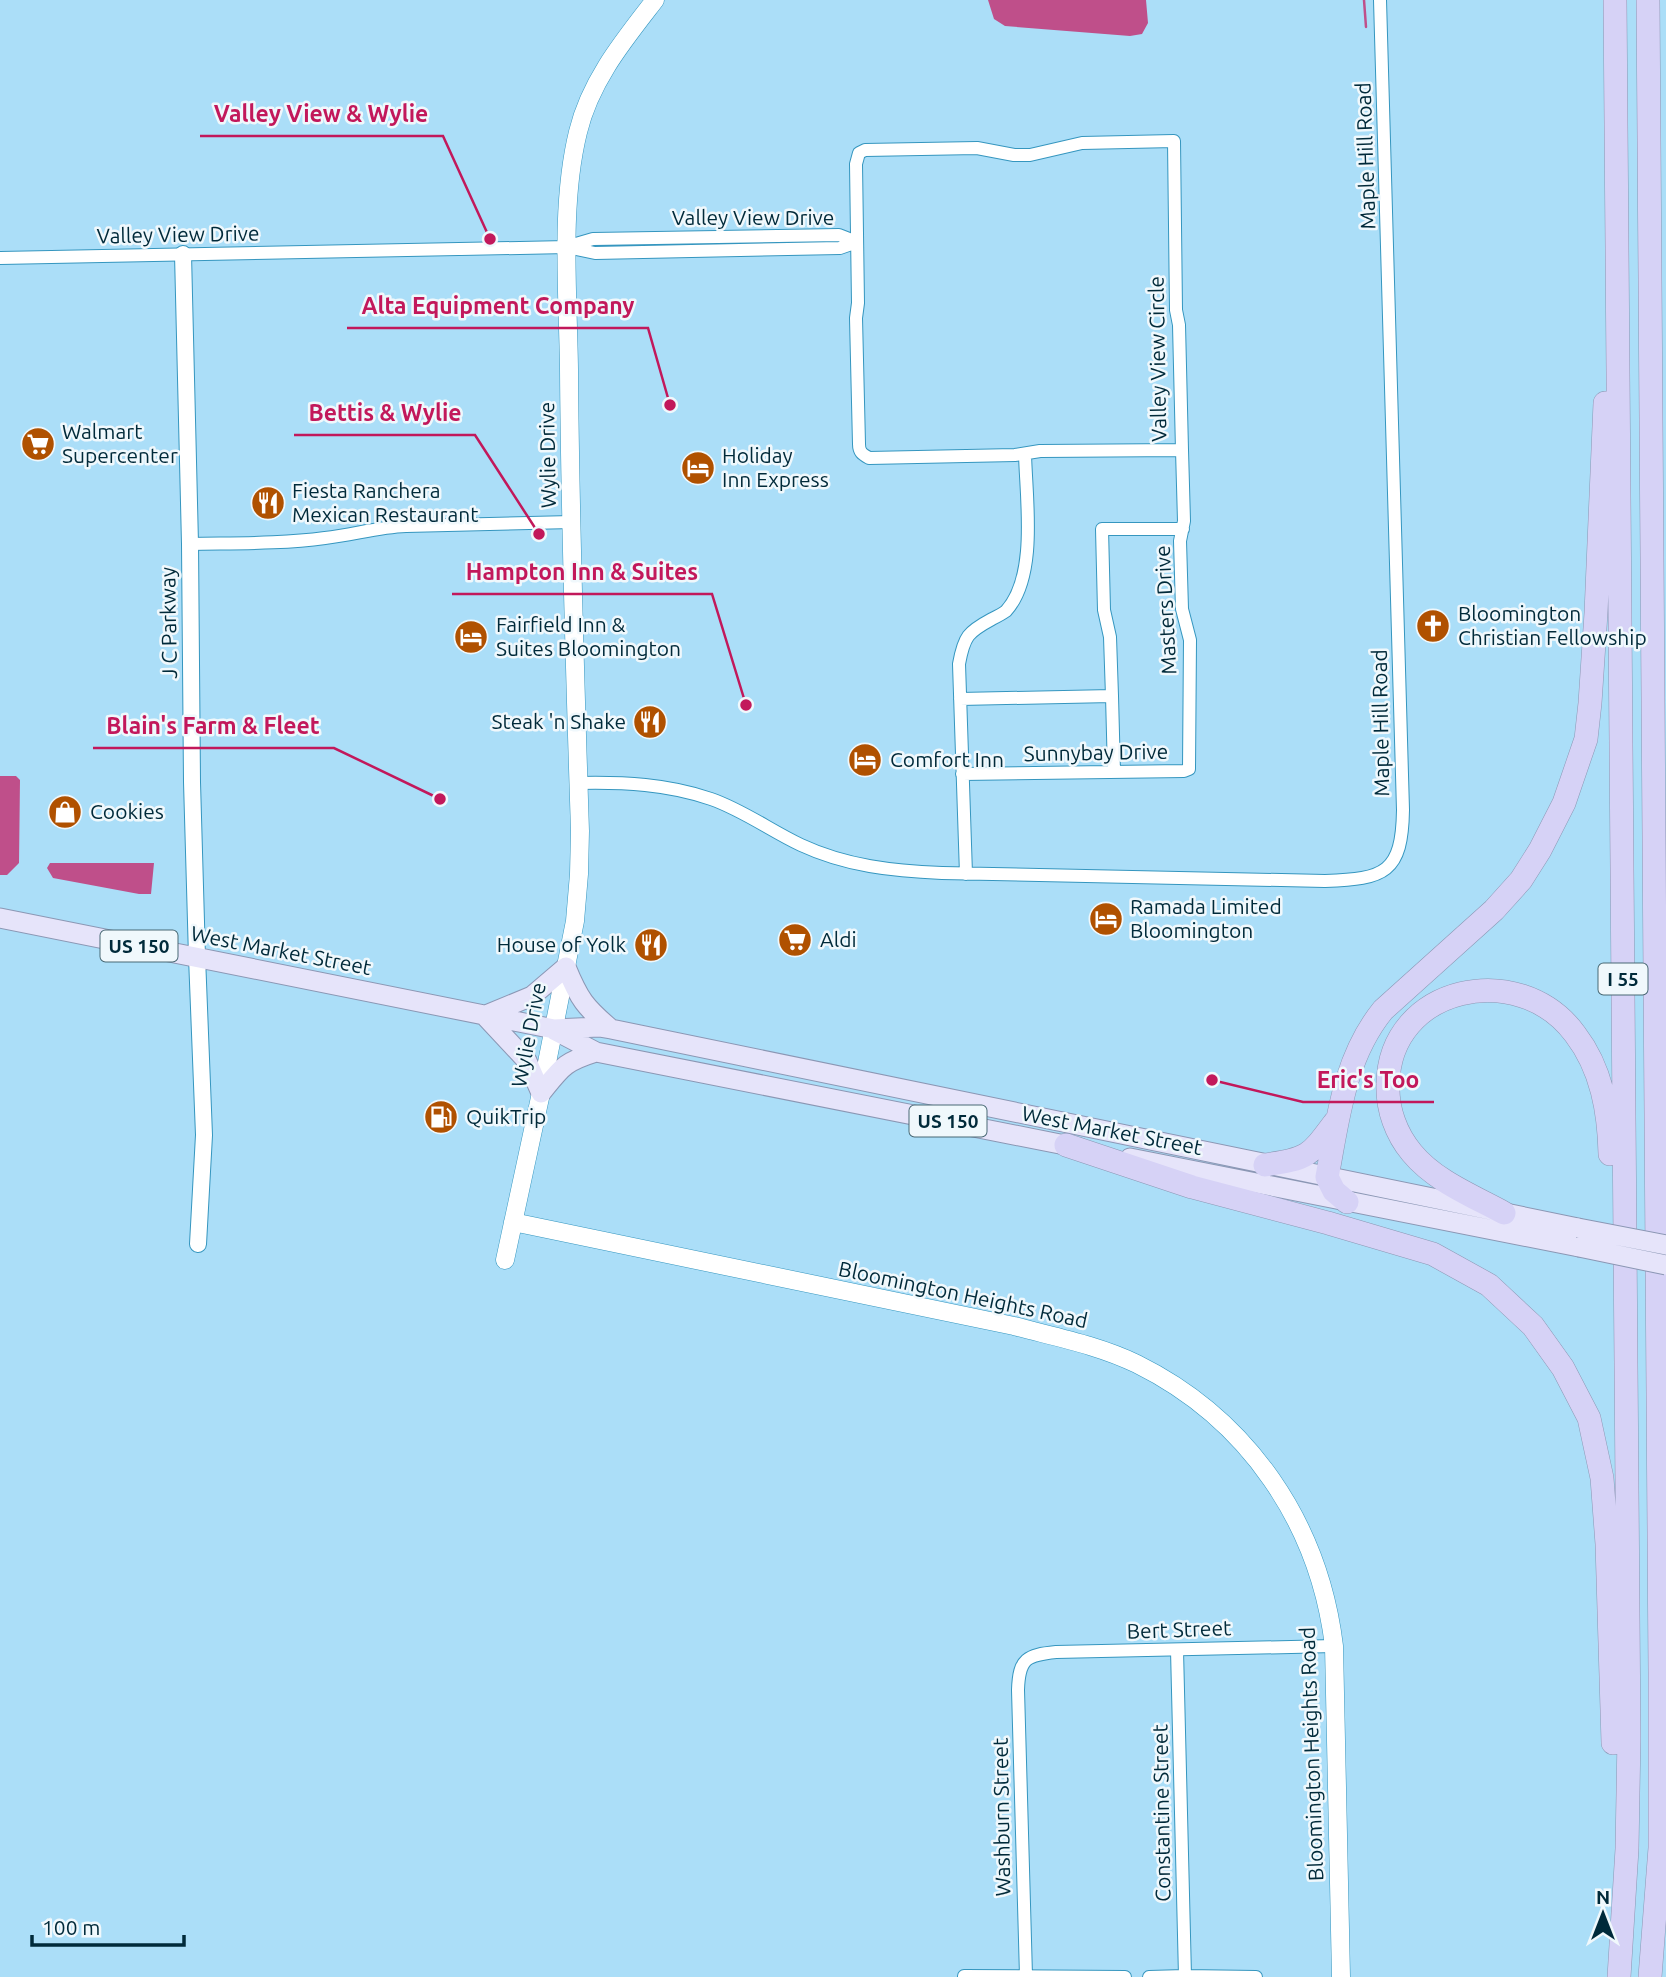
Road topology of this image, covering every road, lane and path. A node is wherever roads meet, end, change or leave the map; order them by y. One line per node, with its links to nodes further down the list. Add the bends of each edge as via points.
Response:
1 (655, 0): 6 (main road, Wylie Drive, via 607,64 579,128 569,179)
2 (1380, 0): 23 (street, Maple Hill Road, via 1403,810 1398,851 1381,871 1353,880)
3 (1615, 0): 9 (highway, I 55)
4 (1648, 0): 12 (highway, I 55)
5 (857, 242): 6 (street, Valley View Drive, via 840,248 595,253); 10 (street, Valley View Circle, via 856,164 865,150 977,148 1030,155 1082,143 1174,141); 11 (street, Valley View Circle, via 859,451 869,458)
6 (567, 247): 7 (street, Valley View Drive); 13 (main road, Wylie Drive)
7 (183, 254): 8 (street, Valley View Drive); 15 (street, J C Parkway)
8 (0, 258)
9 (1619, 354): 32 (highway, via 1605,388 1586,739 1564,803 1521,880 1372,1023 1348,1075); 46 (highway, I 55)
10 (1182, 450): 11 (street, Valley View Circle); 14 (street, Masters Drive)
11 (1025, 454): 18 (street, via 1028,559 1019,590 1005,612 972,630 962,646)
12 (1651, 477): 16 (highway); 36 (highway, I 55)
13 (572, 522): 15 (street, via 406,526 299,541); 22 (main road, Wylie Drive)
14 (1183, 528): 17 (street, via 1102,529); 19 (street, Masters Drive, via 1182,609 1190,640)
15 (190, 544): 25 (street, J C Parkway)
16 (1666, 592)
17 (1112, 696): 18 (street); 20 (street)
18 (960, 699): 21 (street)
19 (1189, 769): 20 (street, Sunnybay Drive)
20 (1114, 772): 21 (street, Sunnybay Drive)
21 (962, 775): 23 (street)
22 (578, 783): 23 (street, Maple Hill Road, via 646,785 711,799 818,853 858,865); 26 (main road, Wylie Drive, via 577,906)
23 (966, 874)
24 (0, 918): 25 (main road, West Market Street / US 150)
25 (197, 957): 27 (main road, West Market Street / US 150); 42 (street, J C Parkway, via 204,1135)
26 (566, 967): 27 (main road, via 532,996); 28 (main road, Wylie Drive); 29 (main road, via 589,1010)
27 (485, 1016): 28 (main road, West Market Street / US 150); 31 (main road, via 527,1060)
28 (554, 1029): 29 (main road, West Market Street / US 150); 30 (main road, West Market Street / US 150); 31 (main road, Wylie Drive)
29 (611, 1029): 34 (main road, West Market Street / US 150)
30 (596, 1052): 31 (main road, via 570,1060); 33 (main road, West Market Street / US 150)
31 (541, 1093): 40 (main road, Wylie Drive)
32 (1339, 1116): 34 (highway, via 1304,1157); 35 (highway)
33 (1066, 1145): 37 (main road, West Market Street / US 150); 50 (highway, via 1192,1187 1433,1254 1489,1285 1533,1326 1563,1368 1589,1418 1602,1478 1613,1729 1611,1927)
34 (1265, 1165): 35 (main road, West Market Street / US 150)
35 (1327, 1177): 37 (highway); 38 (main road, West Market Street / US 150)
36 (1657, 1192): 39 (highway); 58 (highway, I 55, via 1660,1827)
37 (1347, 1202): 41 (main road, West Market Street / US 150)
38 (1504, 1213): 41 (main road, West Market Street / US 150); 46 (highway, via 1443,1180 1413,1155 1399,1135 1387,1095 1392,1055 1407,1028 1438,1002 1492,989 1515,993 1550,1009 1576,1034 1596,1071 1609,1125 1612,1275)
39 (1666, 1219)
40 (513, 1222): 44 (main road, Wylie Drive); 47 (main road, Bloomington Heights Road, via 1014,1326 1137,1364 1214,1415 1275,1482 1316,1565)
41 (1579, 1238): 43 (main road, West Market Street / US 150, bridge); 45 (main road, West Market Street / US 150, bridge)
42 (198, 1244)
43 (1666, 1245)
44 (505, 1260)
45 (1666, 1265)
46 (1626, 1332): 50 (highway, I 55, via 1629,1737)
47 (1334, 1646): 48 (street, Bert Street); 57 (main road, Bloomington Heights Road)
48 (1177, 1650): 49 (street, Bert Street, via 1056,1652); 53 (street, Constantine Street)
49 (1026, 1660): 52 (street, Washburn Street, via 1018,1676)
50 (1620, 1967)
51 (964, 1976): 52 (street)
52 (1026, 1976): 54 (street)
53 (1185, 1976): 55 (street); 56 (street)
54 (1125, 1977)
55 (1149, 1977)
56 (1256, 1977)
57 (1341, 1977)
58 (1650, 1977)

